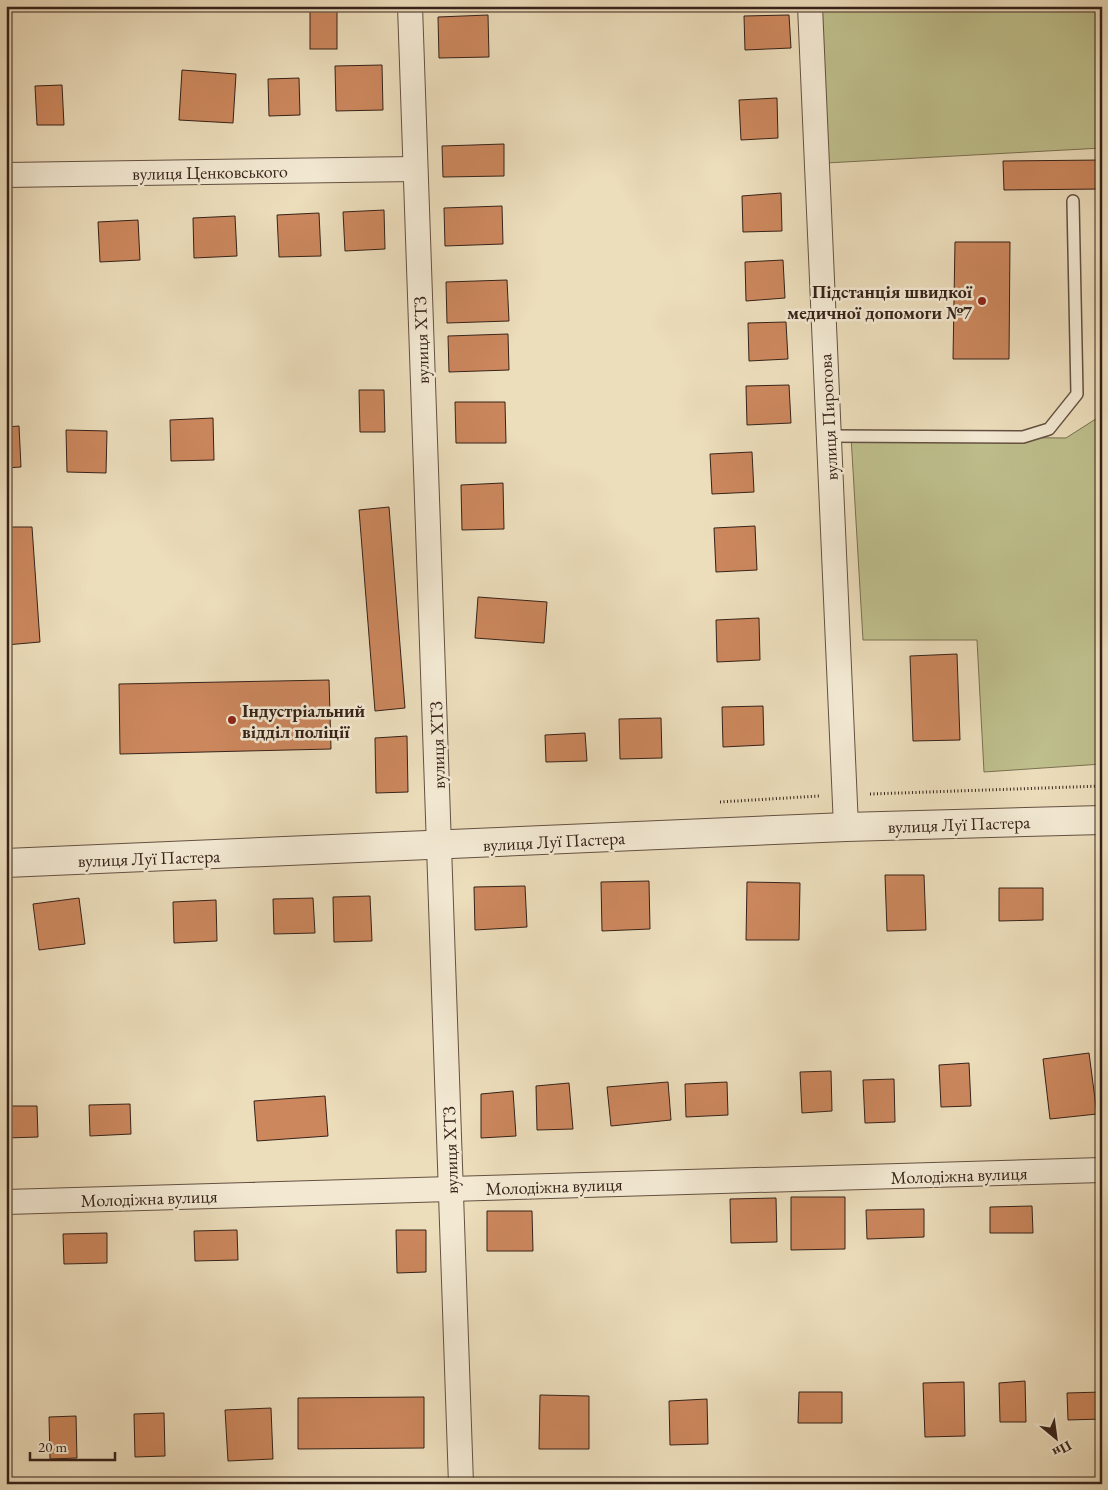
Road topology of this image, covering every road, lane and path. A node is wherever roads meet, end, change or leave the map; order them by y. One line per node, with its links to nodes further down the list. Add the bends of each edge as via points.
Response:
1 (410, 6): 3 (street, вулиця ХТЗ)
2 (810, 6): 6 (street, вулиця Пирогова)
3 (415, 169): 4 (street, вулиця Ценковського); 9 (street, вулиця ХТЗ)
4 (6, 175)
5 (1073, 201): 6 (lane, via 1077,394 1049,429 1023,437)
6 (829, 436): 8 (street, вулиця Пирогова)
7 (1102, 820): 8 (street, вулиця Луї Пастера)
8 (846, 827): 9 (street, вулиця Луї Пастера)
9 (441, 846): 10 (street, вулиця Луї Пастера); 12 (street, вулиця ХТЗ)
10 (6, 863)
11 (1102, 1170): 12 (street, Молодіжна вулиця)
12 (451, 1189): 13 (street, Молодіжна вулиця); 14 (street, вулиця ХТЗ)
13 (6, 1202)
14 (461, 1484)

